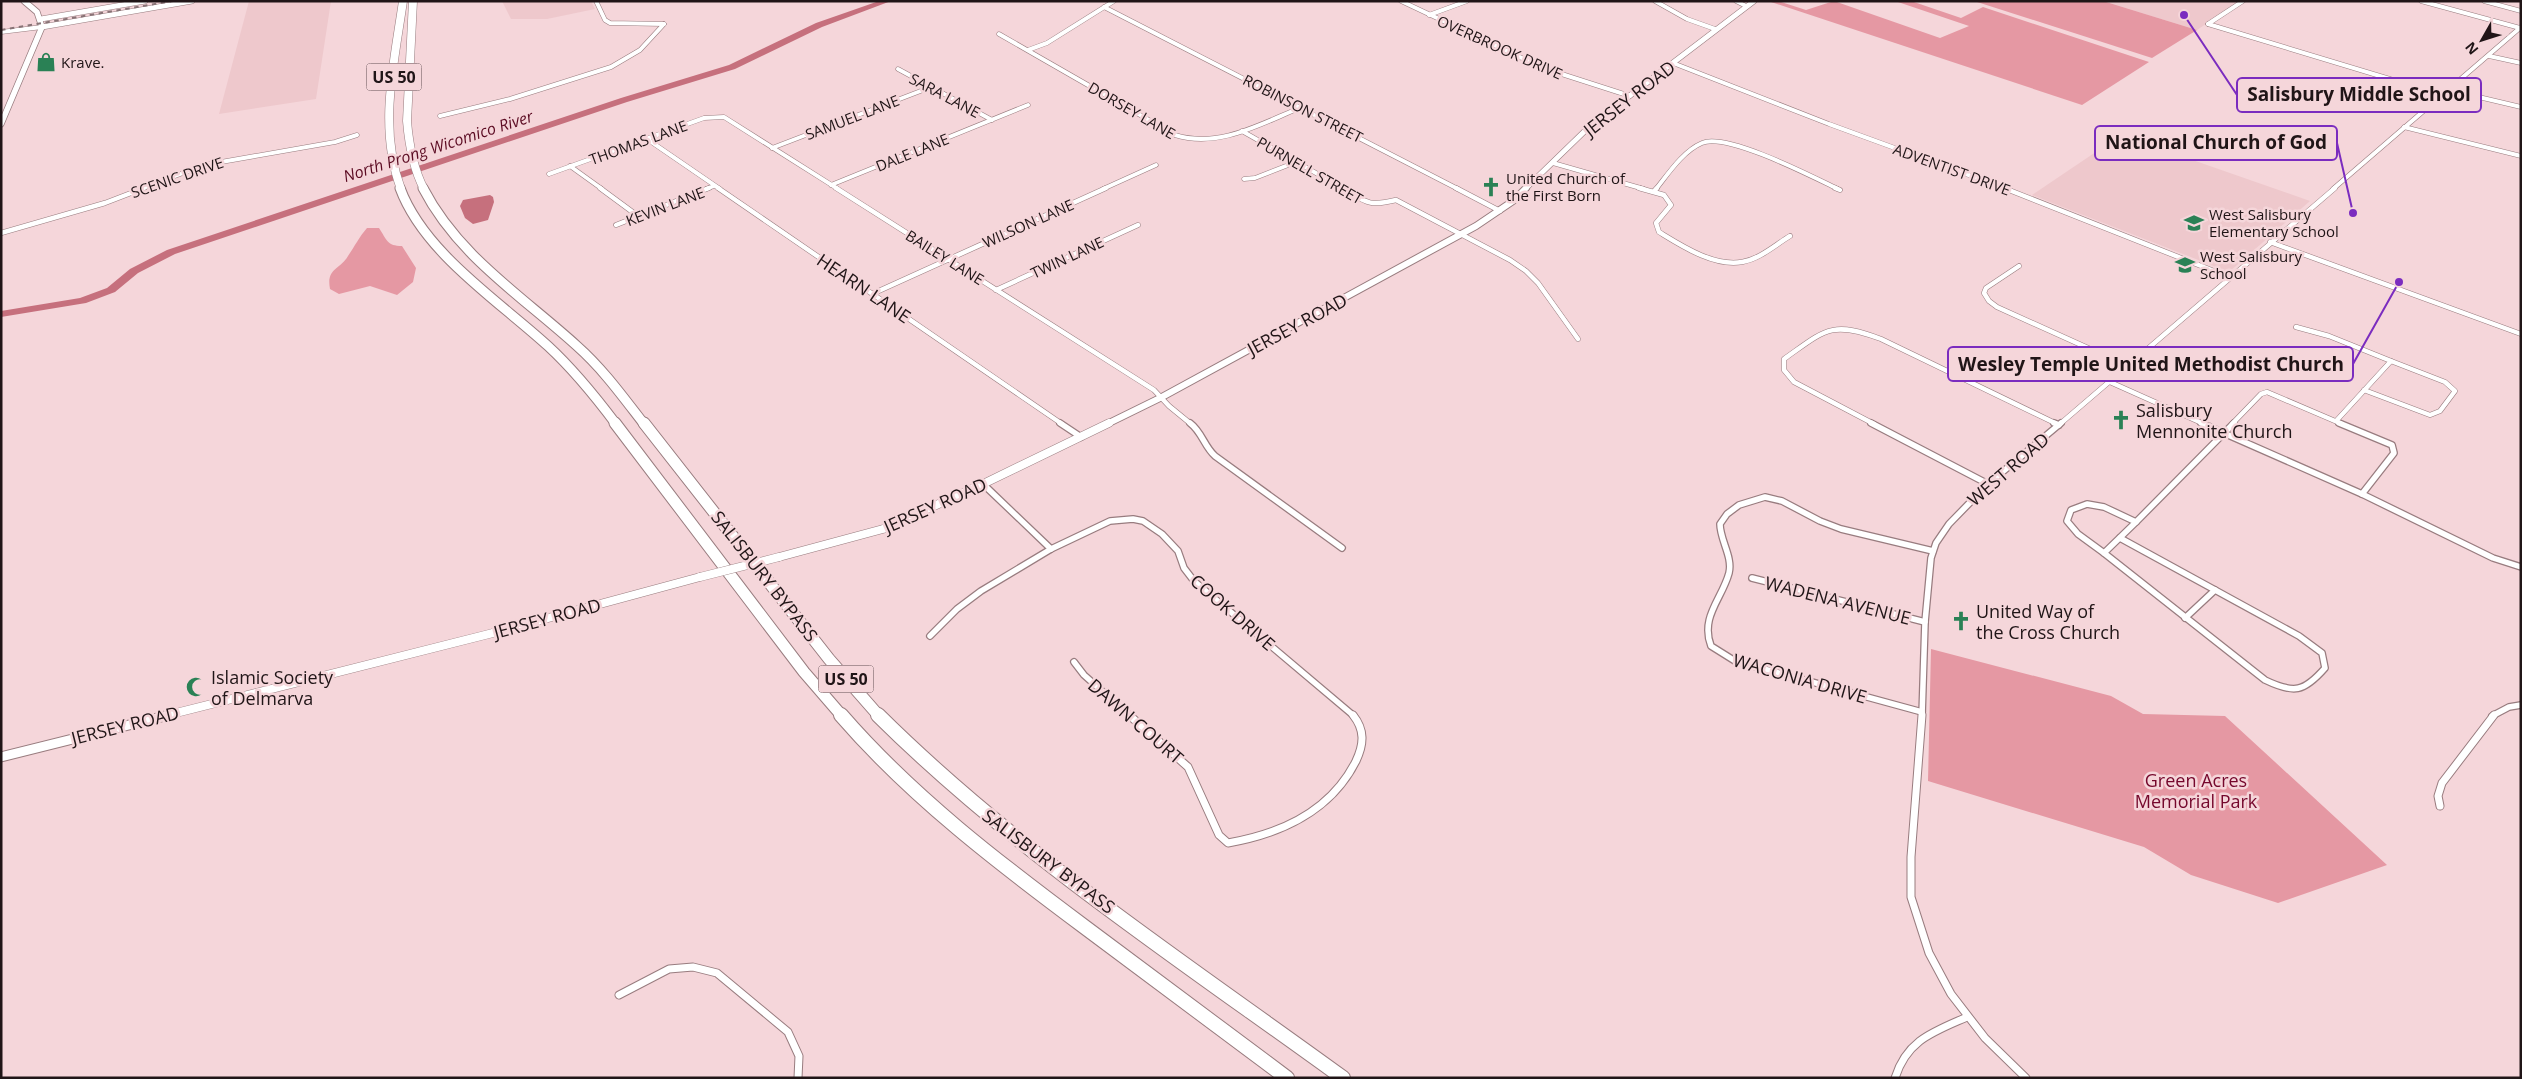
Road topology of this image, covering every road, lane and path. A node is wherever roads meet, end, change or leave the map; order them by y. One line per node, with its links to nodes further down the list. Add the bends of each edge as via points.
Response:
1 (24, 1): 20 (main road, via 36,9)
2 (145, 1): 20 (street)
3 (192, 1): 21 (street)
4 (403, 1): 107 (highway, SALISBURY BYPASS / US 50, via 390,111 390,153 408,205 426,232 448,258 547,344 582,379 804,672 877,754 1008,870)
5 (413, 1): 108 (highway, SALISBURY BYPASS / US 50, via 407,126 409,149 416,174 445,226 468,251 604,370 829,658 878,715 924,760 1032,851)
6 (596, 1): 38 (street, via 604,20 610,23 664,24 655,39 642,50 598,73)
7 (1114, 1): 17 (street)
8 (1401, 1): 19 (street, OVERBROOK DRIVE)
9 (1467, 1): 19 (street)
10 (1655, 1): 23 (street, via 1687,20)
11 (1736, 1): 16 (street)
12 (1754, 1): 16 (street, JERSEY ROAD)
13 (2243, 1): 33 (street, via 2208,24)
14 (2421, 1): 22 (street)
15 (2484, 1): 18 (street)
16 (1746, 6): 23 (street, JERSEY ROAD)
17 (1104, 7): 26 (street); 36 (street, ROBINSON STREET)
18 (2521, 11)
19 (1429, 14): 34 (street, OVERBROOK DRIVE, via 1543,68)
20 (41, 19): 21 (main road)
21 (42, 27): 24 (street); 41 (main road)
22 (2520, 28): 27 (street, WEST ROAD)
23 (1715, 29): 28 (street, JERSEY ROAD)
24 (1, 32)
25 (999, 34): 26 (street, DORSEY LANE)
26 (1028, 50): 43 (street, DORSEY LANE, via 1183,139 1214,140)
27 (2489, 56): 29 (street); 32 (street, WEST ROAD)
28 (1673, 63): 34 (street, JERSEY ROAD); 68 (street, ADVENTIST DRIVE, via 1961,171)
29 (2521, 63)
30 (898, 69): 31 (street, SARA LANE)
31 (932, 87): 40 (street, SARA LANE); 46 (street, SAMUEL LANE)
32 (2450, 90): 33 (street, WEST ROAD); 37 (street)
33 (2443, 95): 42 (street, WEST ROAD)
34 (1630, 96): 49 (street, JERSEY ROAD, via 1590,126)
35 (1028, 105): 40 (street)
36 (1302, 107): 43 (street, DORSEY LANE); 58 (street, ROBINSON STREET)
37 (2521, 107)
38 (440, 116)
39 (727, 119): 45 (street, THOMAS LANE, via 710,116); 46 (street, BAILEY LANE)
40 (992, 120): 54 (street, DALE LANE)
41 (1, 124)
42 (2404, 127): 47 (street); 65 (street, WEST ROAD)
43 (1242, 131): 48 (street, PURNELL STREET)
44 (357, 135): 62 (street, SCENIC DRIVE, via 335,142 204,165 105,203)
45 (646, 139): 50 (street, THOMAS LANE); 55 (street, HEARN LANE)
46 (772, 148): 54 (street, BAILEY LANE)
47 (2521, 156)
48 (1296, 162): 53 (street, via 1256,178); 63 (street, PURNELL STREET, via 1370,204 1396,200)
49 (1553, 163): 57 (street); 58 (street, JERSEY ROAD)
50 (570, 166): 52 (street, THOMAS LANE); 59 (street)
51 (1156, 166): 66 (street, WILSON LANE)
52 (549, 174)
53 (1244, 179)
54 (831, 185): 66 (street, BAILEY LANE)
55 (714, 186): 59 (street, KEVIN LANE); 70 (street, HEARN LANE)
56 (1840, 190): 57 (street, via 1740,147 1713,140 1696,145)
57 (1654, 191): 64 (street, via 1670,203 1656,223 1659,232 1722,261 1746,261)
58 (1500, 211): 63 (street, JERSEY ROAD)
59 (638, 216): 60 (street, KEVIN LANE)
60 (616, 225)
61 (1138, 225): 69 (street, TWIN LANE)
62 (1, 233)
63 (1460, 235): 73 (street, PURNELL STREET, via 1526,271); 78 (street, JERSEY ROAD)
64 (1790, 236)
65 (2270, 242): 68 (street, WEST ROAD); 72 (street)
66 (949, 259): 69 (street, BAILEY LANE); 70 (street, WILSON LANE)
67 (2019, 266): 75 (street, via 1986,288 1984,293 1989,301)
68 (2229, 277): 75 (street, WEST ROAD)
69 (996, 290): 78 (street, BAILEY LANE)
70 (872, 294): 82 (street, HEARN LANE)
71 (2296, 327): 74 (street, via 2329,336)
72 (2521, 334)
73 (1578, 338)
74 (2391, 361): 77 (street); 77 (street, via 2445,382 2455,391 2440,412 2430,415)
75 (2128, 366): 76 (street, WEST ROAD)
76 (2110, 382): 80 (street, WEST ROAD); 81 (street)
77 (2364, 390): 79 (street)
78 (1162, 397): 82 (street, JERSEY ROAD); 89 (street, BAILEY LANE, via 1199,430 1206,448 1215,456)
79 (2337, 420): 81 (street, via 2267,392); 85 (street, via 2395,449)
80 (2059, 425): 84 (street, WEST ROAD); 84 (street, via 1855,329 1829,330 1784,359 1784,370 1794,382)
81 (2224, 433): 85 (street); 86 (street)
82 (1081, 437): 83 (street, JERSEY ROAD)
83 (983, 484): 88 (street); 102 (street, JERSEY ROAD, bridge, via 883,529 480,636)
84 (1988, 484): 90 (street, WEST ROAD, via 1948,524)
85 (2362, 494): 92 (street, via 2493,558)
86 (2136, 522): 87 (street); 91 (street, via 2095,504 2079,504 2071,510 2067,521 2071,528)
87 (2120, 538): 91 (street); 94 (street)
88 (1051, 548): 97 (street, COOK DRIVE, via 981,591); 101 (street, COOK DRIVE, via 1110,521 1133,519 1151,525 1172,543 1194,581 1348,710 1363,729)
89 (1342, 548)
90 (1933, 551): 96 (street, WEST ROAD); 100 (street, WACONIA DRIVE, via 1827,524 1781,500 1754,498 1728,514 1720,524 1729,572 1709,618 1708,642 1735,661)
91 (2104, 553): 95 (street)
92 (2521, 567)
93 (1752, 578): 96 (street, WADENA AVENUE)
94 (2215, 590): 95 (street); 95 (street, via 2315,647 2322,653 2325,668 2301,690 2278,687)
95 (2185, 618)
96 (1925, 622): 100 (street, WEST ROAD)
97 (930, 636)
98 (1074, 662): 101 (street, DAWN COURT, via 1084,675 1181,759 1198,786 1219,835 1228,843 1278,830 1315,810 1334,795)
99 (2521, 705): 103 (street, via 2492,716 2442,783 2438,796)
100 (1922, 712): 105 (street, WEST ROAD, via 1911,897 1928,953)
101 (1360, 752)
102 (1, 757)
103 (2440, 806)
104 (619, 995): 106 (street, via 669,969 693,967 717,973 788,1032 800,1056)
105 (1967, 1017): 109 (street, via 1914,1044 1902,1056); 110 (street, WEST ROAD)
106 (798, 1078)
107 (1287, 1078)
108 (1343, 1078)
109 (1895, 1078)
110 (2026, 1078)

